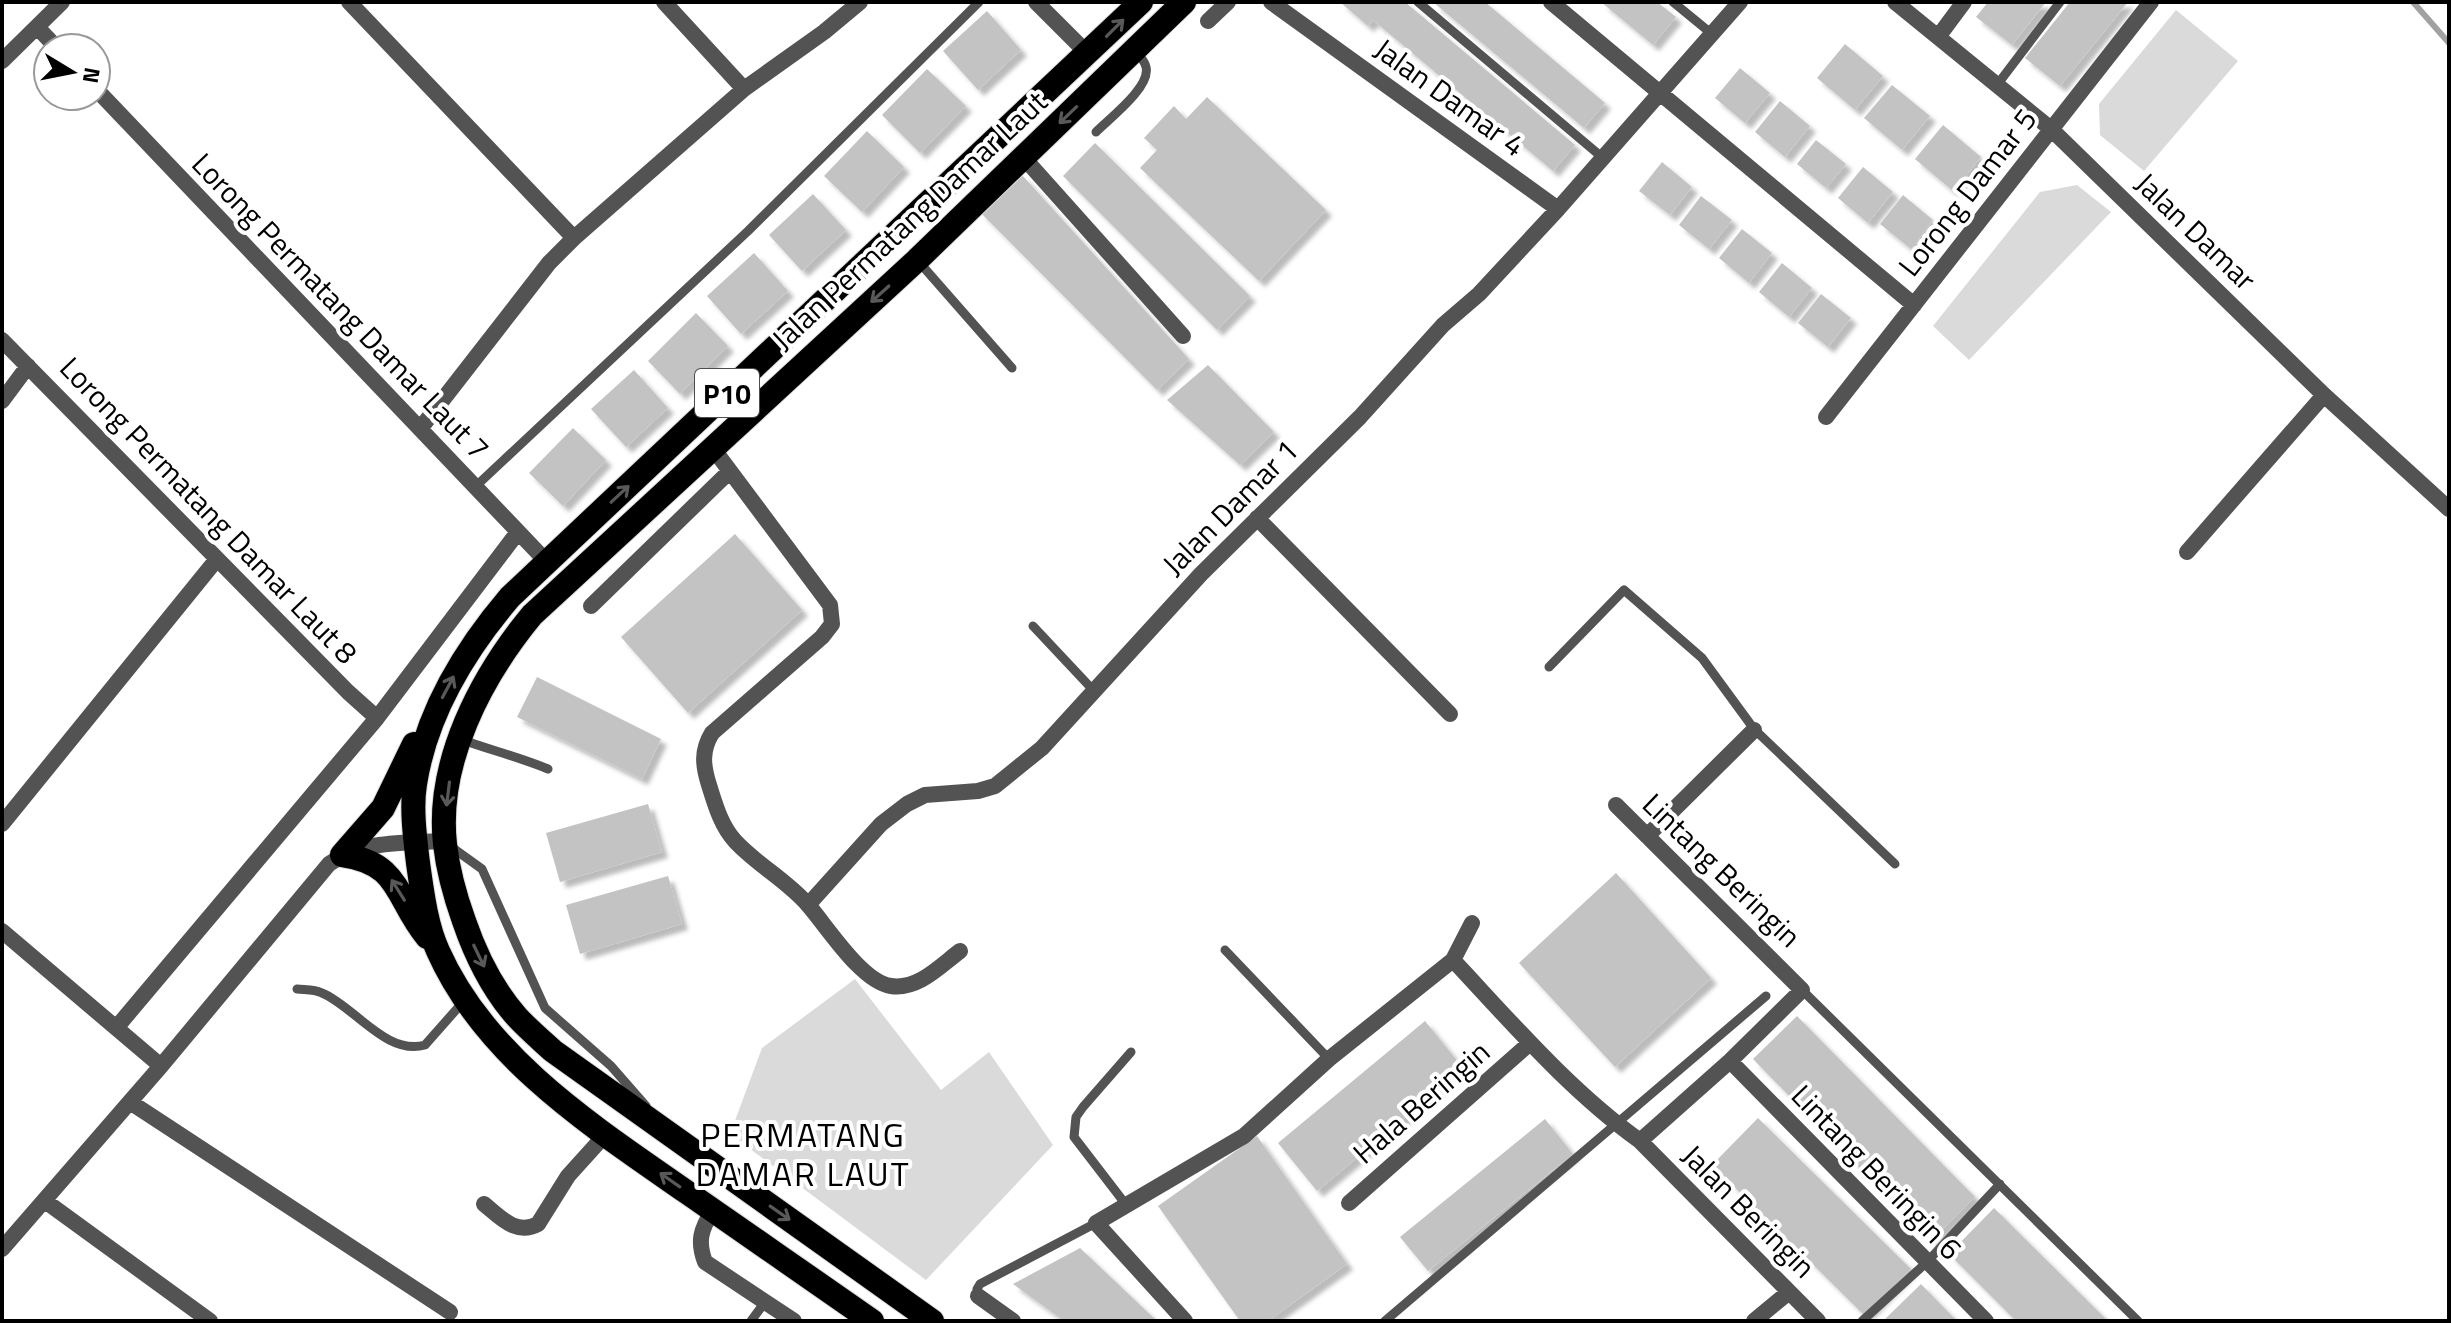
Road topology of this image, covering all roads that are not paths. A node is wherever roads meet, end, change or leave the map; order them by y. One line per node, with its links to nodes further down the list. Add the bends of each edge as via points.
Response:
1 (62, 2): 20 (street)
2 (349, 2): 36 (street)
3 (664, 2): 28 (street)
4 (860, 2): 28 (street)
5 (979, 2): 49 (lane, via 748,231)
6 (1036, 2): 25 (street)
7 (1141, 2): 25 (highway, Jalan Permatang Damar Laut / P10, one-way to 7)
8 (1184, 2): 24 (highway, Jalan Permatang Damar Laut / P10)
9 (1228, 2): 19 (street)
10 (1271, 2): 35 (street, Jalan Damar 4)
11 (1418, 2): 34 (lane)
12 (1551, 2): 29 (street)
13 (1673, 2): 22 (lane)
14 (1740, 2): 22 (street, Jalan Damar 1)
15 (1895, 2): 23 (street, Jalan Damar)
16 (1964, 2): 23 (street)
17 (2060, 2): 27 (lane)
18 (2151, 2): 31 (street, Lorong Damar 5)
19 (1208, 21)
20 (37, 27): 21 (street); 26 (street)
21 (42, 32)
22 (1712, 34): 29 (street, Jalan Damar 1)
23 (1938, 37): 27 (street, Jalan Damar)
24 (1136, 51): 32 (lane, via 1145,63 1145,82); 33 (highway, Jalan Permatang Damar Laut / P10, one-way to 33)
25 (1088, 54): 55 (highway, Jalan Permatang Damar Laut / P10, one-way to 25)
26 (2, 61)
27 (1997, 85): 31 (street, Jalan Damar)
28 (744, 89): 36 (street)
29 (1660, 93): 34 (street, Jalan Damar 1); 38 (street)
30 (112, 106): 46 (street, Lorong Permatang Damar Laut 7)
31 (2051, 129): 38 (street, Lorong Damar 5); 43 (street, Jalan Damar)
32 (1096, 132)
33 (1024, 158): 37 (highway, Jalan Permatang Damar Laut / P10); 39 (street)
34 (1603, 158): 35 (street, Jalan Damar 1)
35 (1558, 209): 51 (street, Jalan Damar 1)
36 (574, 238): 46 (street)
37 (917, 260): 42 (lane); 47 (highway, Jalan Permatang Damar Laut / P10, one-way to 47)
38 (1914, 305): 45 (street, Lorong Damar 5)
39 (1183, 336)
40 (2, 340): 41 (street, Lorong Permatang Damar Laut 8)
41 (28, 366): 44 (street); 54 (street, Lorong Permatang Damar Laut 8)
42 (1012, 368)
43 (2324, 395): 50 (street, Jalan Damar); 53 (street)
44 (2, 401)
45 (1826, 417)
46 (420, 429): 49 (street, Lorong Permatang Damar Laut 7)
47 (712, 447): 48 (street); 64 (highway, Jalan Permatang Damar Laut / P10, via 532,615 480,688)
48 (730, 471): 56 (street); 73 (street, via 830,605 832,624 712,733 703,759 719,817 734,840)
49 (475, 487): 52 (street, Lorong Permatang Damar Laut 7)
50 (2449, 509)
51 (1257, 518): 59 (street, Jalan Damar 1); 60 (street)
52 (518, 532): 55 (street, Lorong Permatang Damar Laut 7); 62 (street)
53 (2187, 552)
54 (217, 559): 62 (street, Lorong Permatang Damar Laut 8); 67 (street)
55 (546, 561): 61 (highway, Jalan Permatang Damar Laut / P10, one-way to 55, via 479,634)
56 (591, 606)
57 (1033, 626): 59 (lane)
58 (1549, 667): 63 (lane, via 1624,590 1702,658)
59 (1094, 691): 73 (street, Jalan Damar 1, via 1042,748 995,786 925,795 907,804 881,824)
60 (1450, 714)
61 (433, 717): 70 (highway, Jalan Permatang Damar Laut / P10, via 414,786); 71 (highway, via 407,755 383,808)
62 (377, 718): 84 (street)
63 (1754, 730): 68 (street); 72 (lane)
64 (460, 739): 65 (lane); 69 (highway, Jalan Permatang Damar Laut / P10, one-way to 69, via 447,791)
65 (548, 769)
66 (1616, 805): 68 (street, Lintang Beringin)
67 (2, 824)
68 (1647, 836): 81 (street, Lintang Beringin)
69 (445, 841): 70 (street); 93 (lane, via 482,869 545,1008 611,1066); 93 (highway, Jalan Permatang Damar Laut / P10, one-way to 93, via 451,884 469,935 490,980 518,1017 553,1051)
70 (415, 842): 71 (street); 76 (highway, Jalan Permatang Damar Laut / P10)
71 (342, 855): 76 (highway, one-way to 71, via 379,866); 89 (street, via 329,864)
72 (1895, 864)
73 (808, 905): 78 (street, via 875,980 889,986 918,982)
74 (1472, 923): 79 (street)
75 (2, 931): 84 (street)
76 (436, 949): 83 (highway, Jalan Permatang Damar Laut / P10)
77 (1225, 950): 87 (lane)
78 (960, 951)
79 (1453, 960): 85 (street, Jalan Beringin); 87 (street)
80 (297, 989): 83 (lane, via 324,993 385,1037 416,1048 425,1045)
81 (1802, 990): 88 (street); 95 (lane)
82 (1766, 996): 91 (lane)
83 (465, 999): 92 (highway, Jalan Permatang Damar Laut / P10, via 532,1075)
84 (116, 1028): 89 (street)
85 (1530, 1043): 91 (street, Jalan Beringin); 97 (street, Hala Beringin)
86 (1131, 1052): 99 (lane, via 1076,1117 1074,1137)
87 (1329, 1059): 99 (street, via 1244,1136)
88 (1730, 1061): 94 (street); 103 (street, Lintang Beringin 6)
89 (161, 1066): 90 (street)
90 (130, 1102): 96 (street); 107 (street)
91 (1616, 1124): 94 (street, Jalan Beringin); 115 (lane)
92 (605, 1135): 98 (street, via 568,1176 538,1224 520,1229); 100 (highway, Jalan Permatang Damar Laut / P10, one-way to 92)
93 (675, 1140): 112 (highway, Jalan Permatang Damar Laut / P10, one-way to 112)
94 (1640, 1141): 104 (street, Jalan Beringin)
95 (2000, 1184): 103 (lane); 120 (lane)
96 (45, 1201): 102 (street); 108 (street)
97 (1349, 1203)
98 (484, 1204)
99 (1127, 1206): 101 (street)
100 (713, 1210): 106 (street, via 699,1239 705,1262); 111 (highway, Jalan Permatang Damar Laut / P10)
101 (1096, 1223): 105 (lane, via 980,1284); 114 (street)
102 (2, 1249)
103 (1926, 1263): 118 (lane); 119 (street, Lintang Beringin 6)
104 (1789, 1292): 116 (street); 117 (street, Jalan Beringin)
105 (978, 1296): 113 (street)
106 (765, 1302): 109 (lane); 110 (street)
107 (450, 1312)
108 (210, 1321)
109 (751, 1321)
110 (794, 1321)
111 (872, 1321)
112 (932, 1321)
113 (1013, 1321)
114 (1185, 1321)
115 (1385, 1321)
116 (1754, 1321)
117 (1818, 1321)
118 (1862, 1321)
119 (1986, 1321)
120 (2138, 1321)

